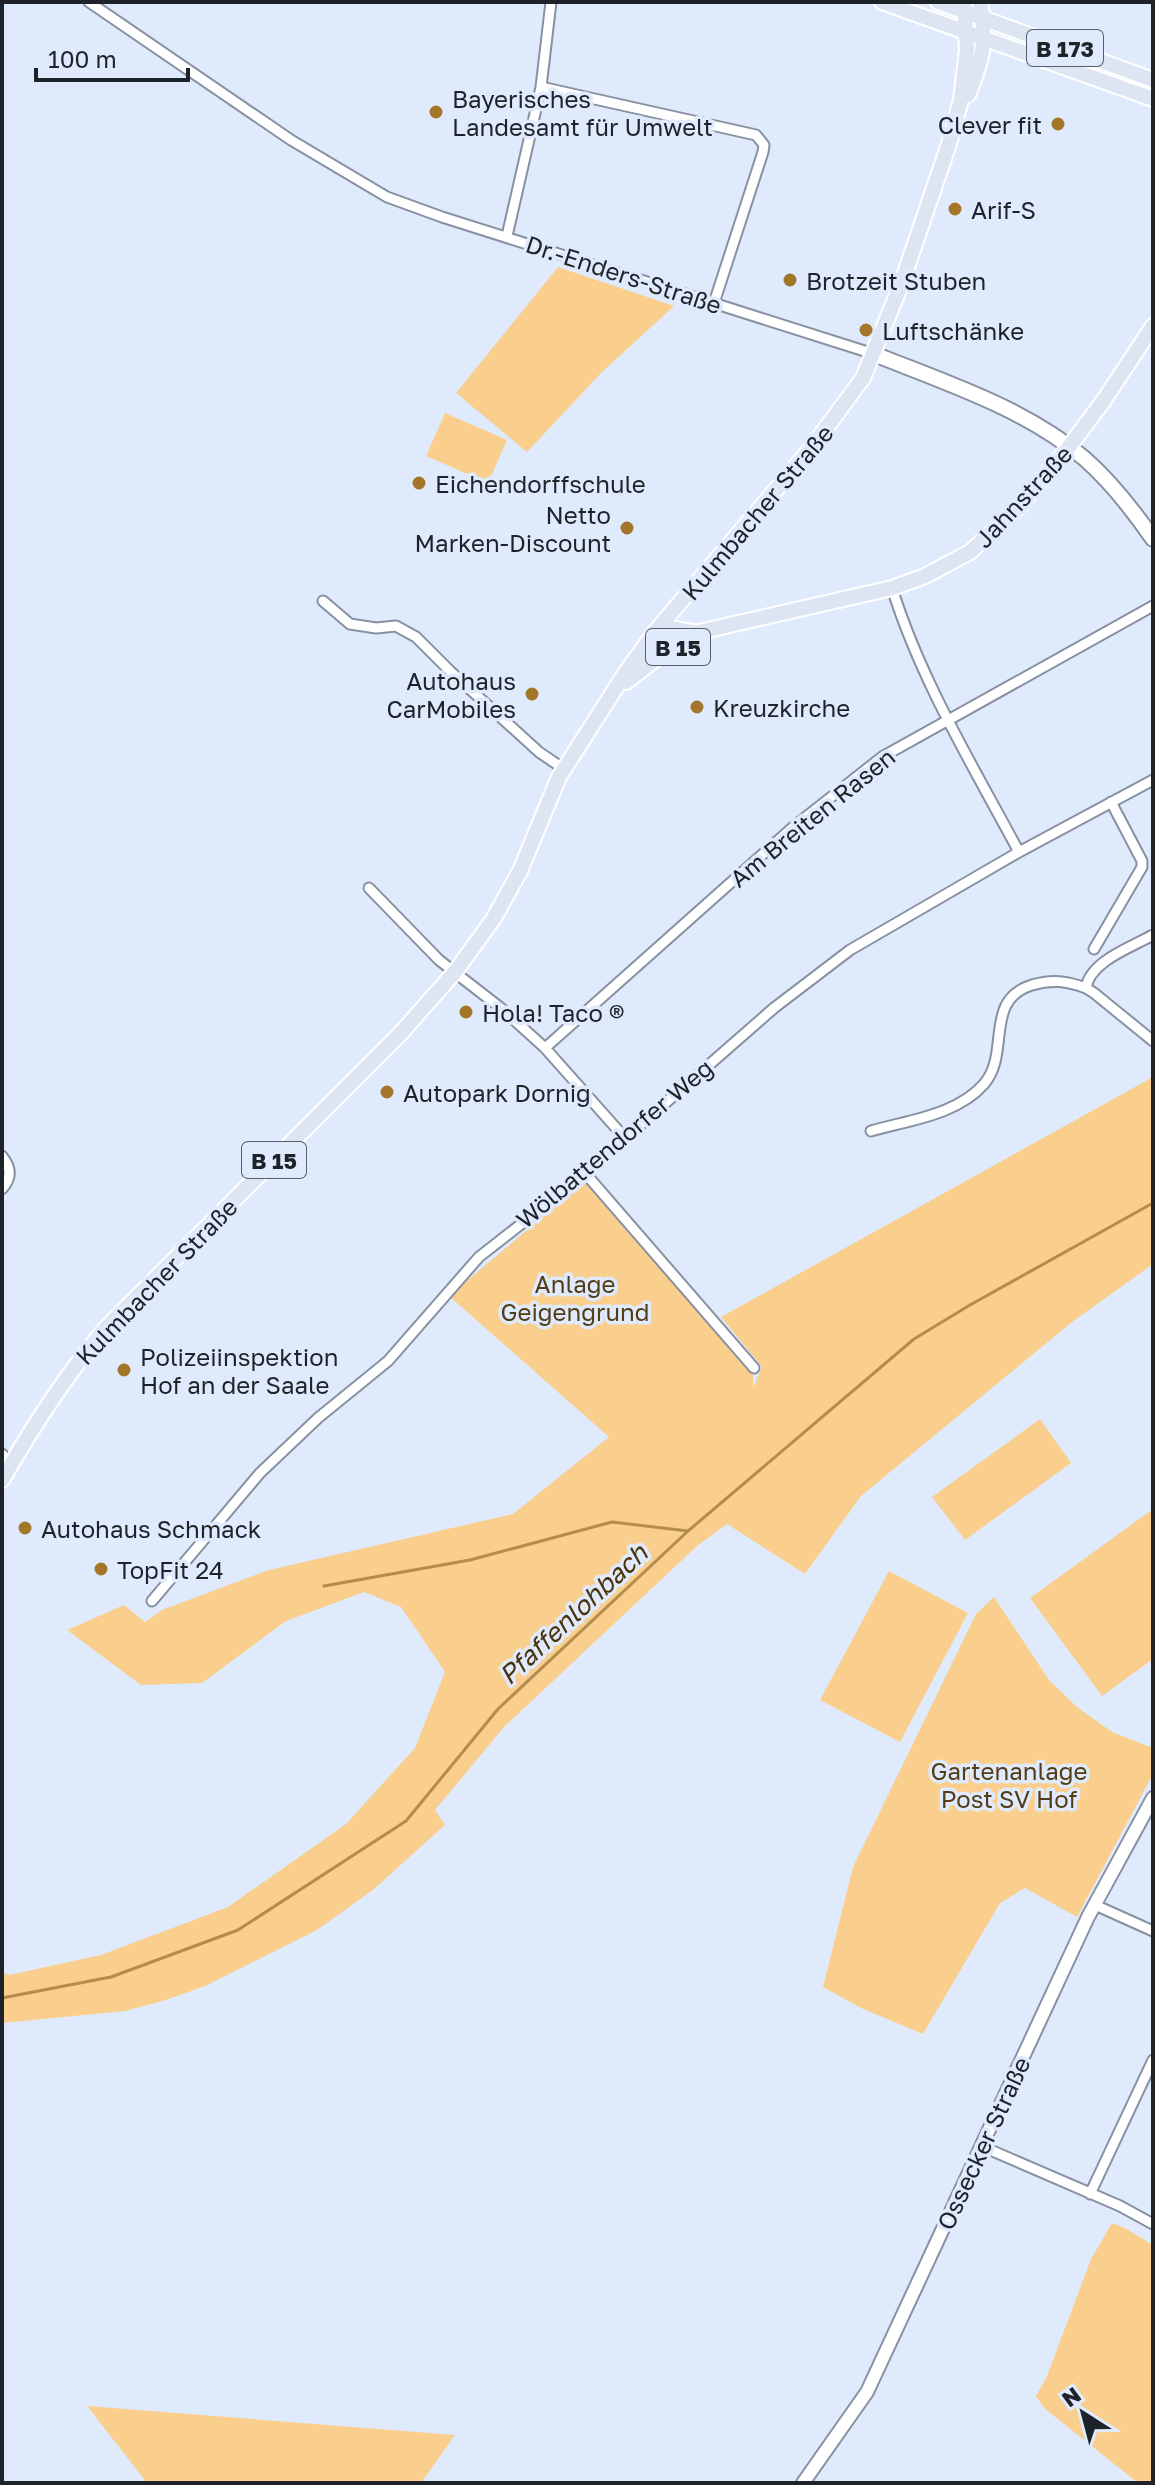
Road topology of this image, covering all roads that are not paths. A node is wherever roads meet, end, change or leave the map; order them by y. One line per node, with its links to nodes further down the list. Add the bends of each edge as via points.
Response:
1 (89, 2): 14 (street, Dr.-Enders-Straße, via 291,140 387,197)
2 (551, 2): 11 (street)
3 (882, 2): 8 (main road, B 173)
4 (938, 2): 6 (main road, B 173)
5 (980, 2): 7 (main road, Kulmbacher Straße)
6 (964, 6): 7 (main road, B 173); 8 (main road, Kulmbacher Straße)
7 (983, 18): 9 (main road, Kulmbacher Straße); 10 (main road, B 173)
8 (966, 31): 9 (main road, B 173); 13 (main road, Kulmbacher Straße, via 965,78)
9 (984, 37): 12 (main road, B 173); 13 (main road, Kulmbacher Straße, via 982,61)
10 (1153, 80)
11 (541, 87): 14 (street); 15 (street, via 761,140 763,152)
12 (1153, 99)
13 (949, 144): 17 (main road, Kulmbacher Straße)
14 (507, 236): 15 (street, Dr.-Enders-Straße)
15 (714, 303): 17 (street, Dr.-Enders-Straße)
16 (1153, 326): 18 (main road, Jahnstraße / B 15)
17 (874, 354): 18 (main road, Dr.-Enders-Straße, via 982,397); 24 (main road, Kulmbacher Straße, via 848,400)
18 (1069, 447): 19 (main road, Dr.-Enders-Straße, via 1104,477); 20 (main road, Jahnstraße / B 15, via 1020,506 970,552)
19 (1153, 539)
20 (892, 588): 23 (main road, Jahnstraße / B 15); 26 (street, via 912,645)
21 (323, 601): 27 (street, via 350,624 396,626 416,637)
22 (1153, 606): 26 (street, Am Breiten Rasen)
23 (753, 619): 24 (main road, Jahnstraße / B 15, via 699,632 671,627); 25 (main road, B 15, via 673,649)
24 (655, 632): 25 (main road, Kulmbacher Straße / B 15)
25 (613, 693): 27 (main road, Kulmbacher Straße / B 15)
26 (948, 719): 30 (street); 37 (street, Am Breiten Rasen, via 882,757 813,810)
27 (564, 769): 34 (main road, Kulmbacher Straße / B 15, via 520,871)
28 (1153, 780): 29 (street, Wölbattendorfer Weg)
29 (1111, 802): 30 (street, Wölbattendorfer Weg); 33 (street, via 1142,867)
30 (1019, 852): 39 (street, Wölbattendorfer Weg, via 850,950)
31 (369, 888): 34 (street)
32 (1153, 935): 35 (street, via 1103,964)
33 (1094, 949)
34 (455, 972): 37 (street); 44 (main road, Kulmbacher Straße / B 15, via 400,1034 107,1327)
35 (1086, 988): 36 (street); 38 (street, via 1043,981 1013,994 1000,1020 997,1058 986,1082 956,1106)
36 (1153, 1041)
37 (545, 1048): 39 (street)
38 (871, 1131)
39 (624, 1137): 41 (street, Wölbattendorfer Weg)
40 (2, 1156): 42 (street, via 10,1172)
41 (585, 1173): 43 (street); 46 (street, Wölbattendorfer Weg, via 479,1257 388,1361 260,1473)
42 (2, 1189)
43 (754, 1368)
44 (7, 1458): 45 (main road, Kulmbacher Straße / B 15)
45 (2, 1480)
46 (152, 1601)
47 (1153, 1798): 48 (street, Ossecker Straße)
48 (1095, 1905): 49 (street); 51 (street, Ossecker Straße)
49 (1153, 1931)
50 (1153, 2060): 52 (street)
51 (981, 2146): 52 (street); 54 (street, Ossecker Straße, via 867,2392)
52 (1090, 2194): 53 (street)
53 (1153, 2224)
54 (803, 2483)

